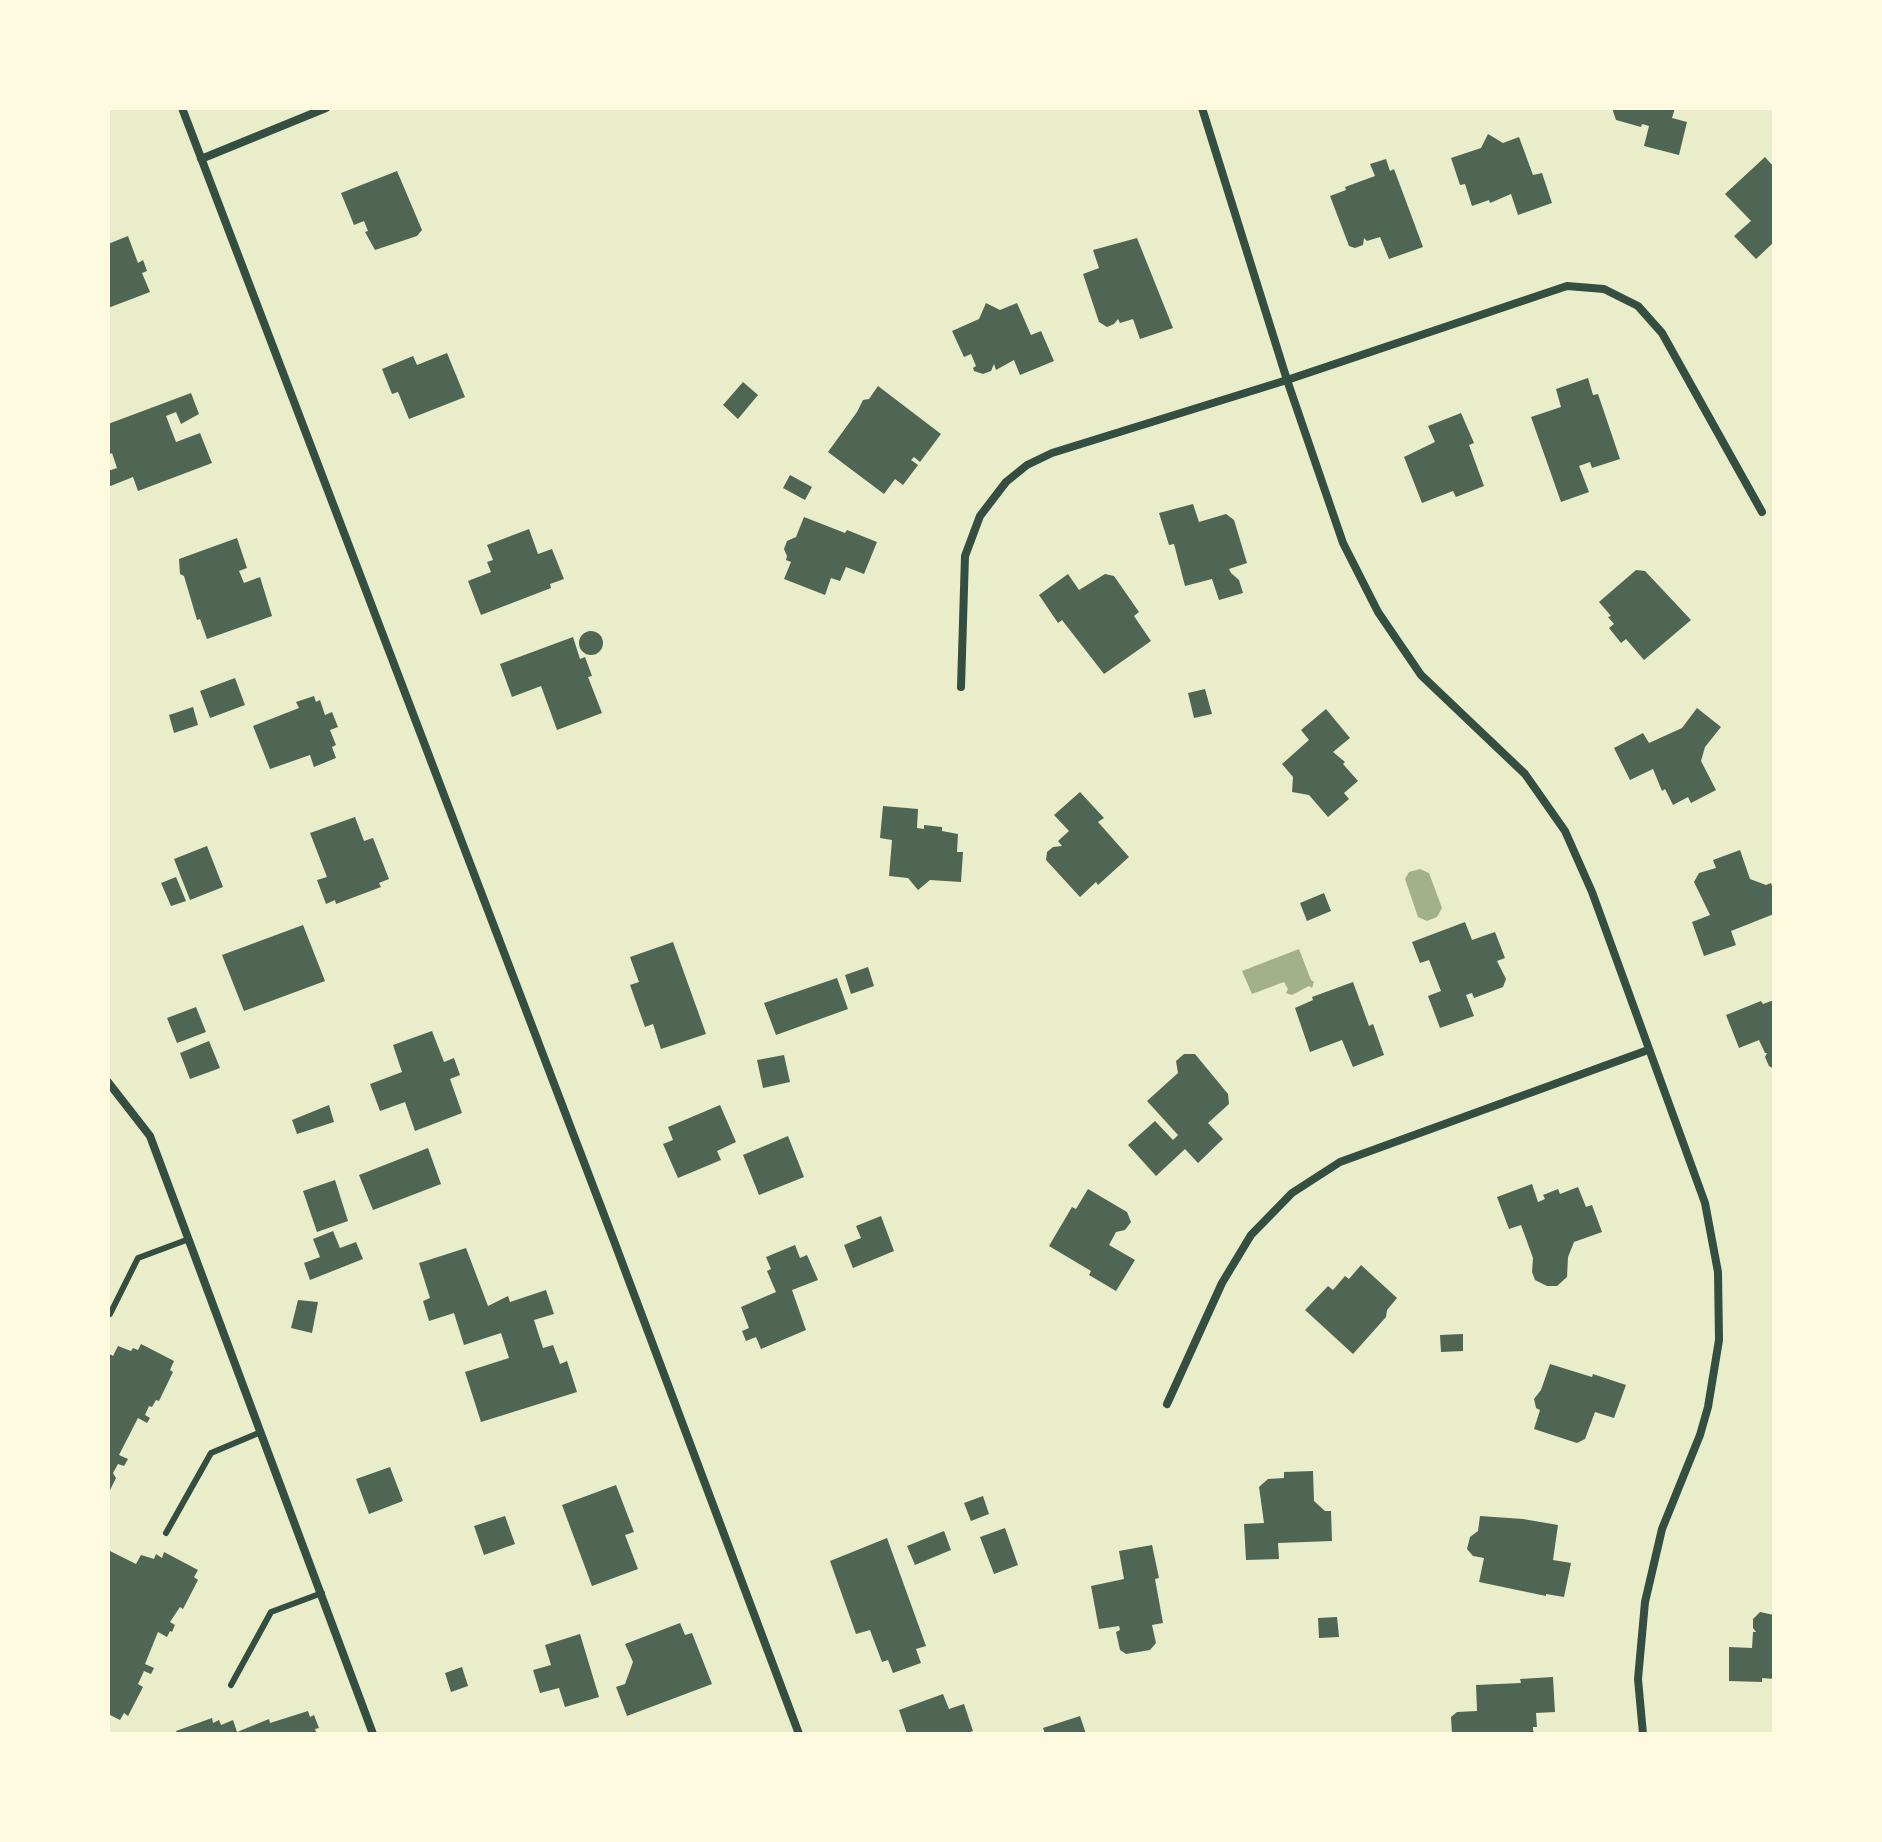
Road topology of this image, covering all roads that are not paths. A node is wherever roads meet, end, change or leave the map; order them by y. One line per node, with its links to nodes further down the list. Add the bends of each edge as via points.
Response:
1 (182, 108): 4 (street)
2 (326, 108): 4 (street)
3 (1202, 108): 5 (street)
4 (201, 159): 18 (street)
5 (1287, 380): 6 (street, via 1567,286 1604,289 1638,306 1662,333); 7 (street, via 1052,453 1006,482 980,516 965,556); 8 (street, via 1343,543 1378,612 1421,675 1525,774 1565,831)
6 (1762, 512)
7 (961, 687)
8 (1648, 1050): 12 (street, via 1340,1162 1292,1193 1251,1235 1222,1283); 19 (street, via 1705,1203 1718,1272 1719,1340 1708,1407 1662,1529 1645,1602 1638,1679)
9 (108, 1082): 10 (street, via 150,1136)
10 (189, 1239): 11 (lane, via 138,1258); 13 (street)
11 (110, 1314)
12 (1167, 1404)
13 (261, 1432): 14 (lane, via 211,1453); 15 (street)
14 (166, 1533)
15 (322, 1593): 16 (lane, via 271,1612); 17 (street)
16 (231, 1685)
17 (373, 1734)
18 (799, 1734)
19 (1643, 1734)

